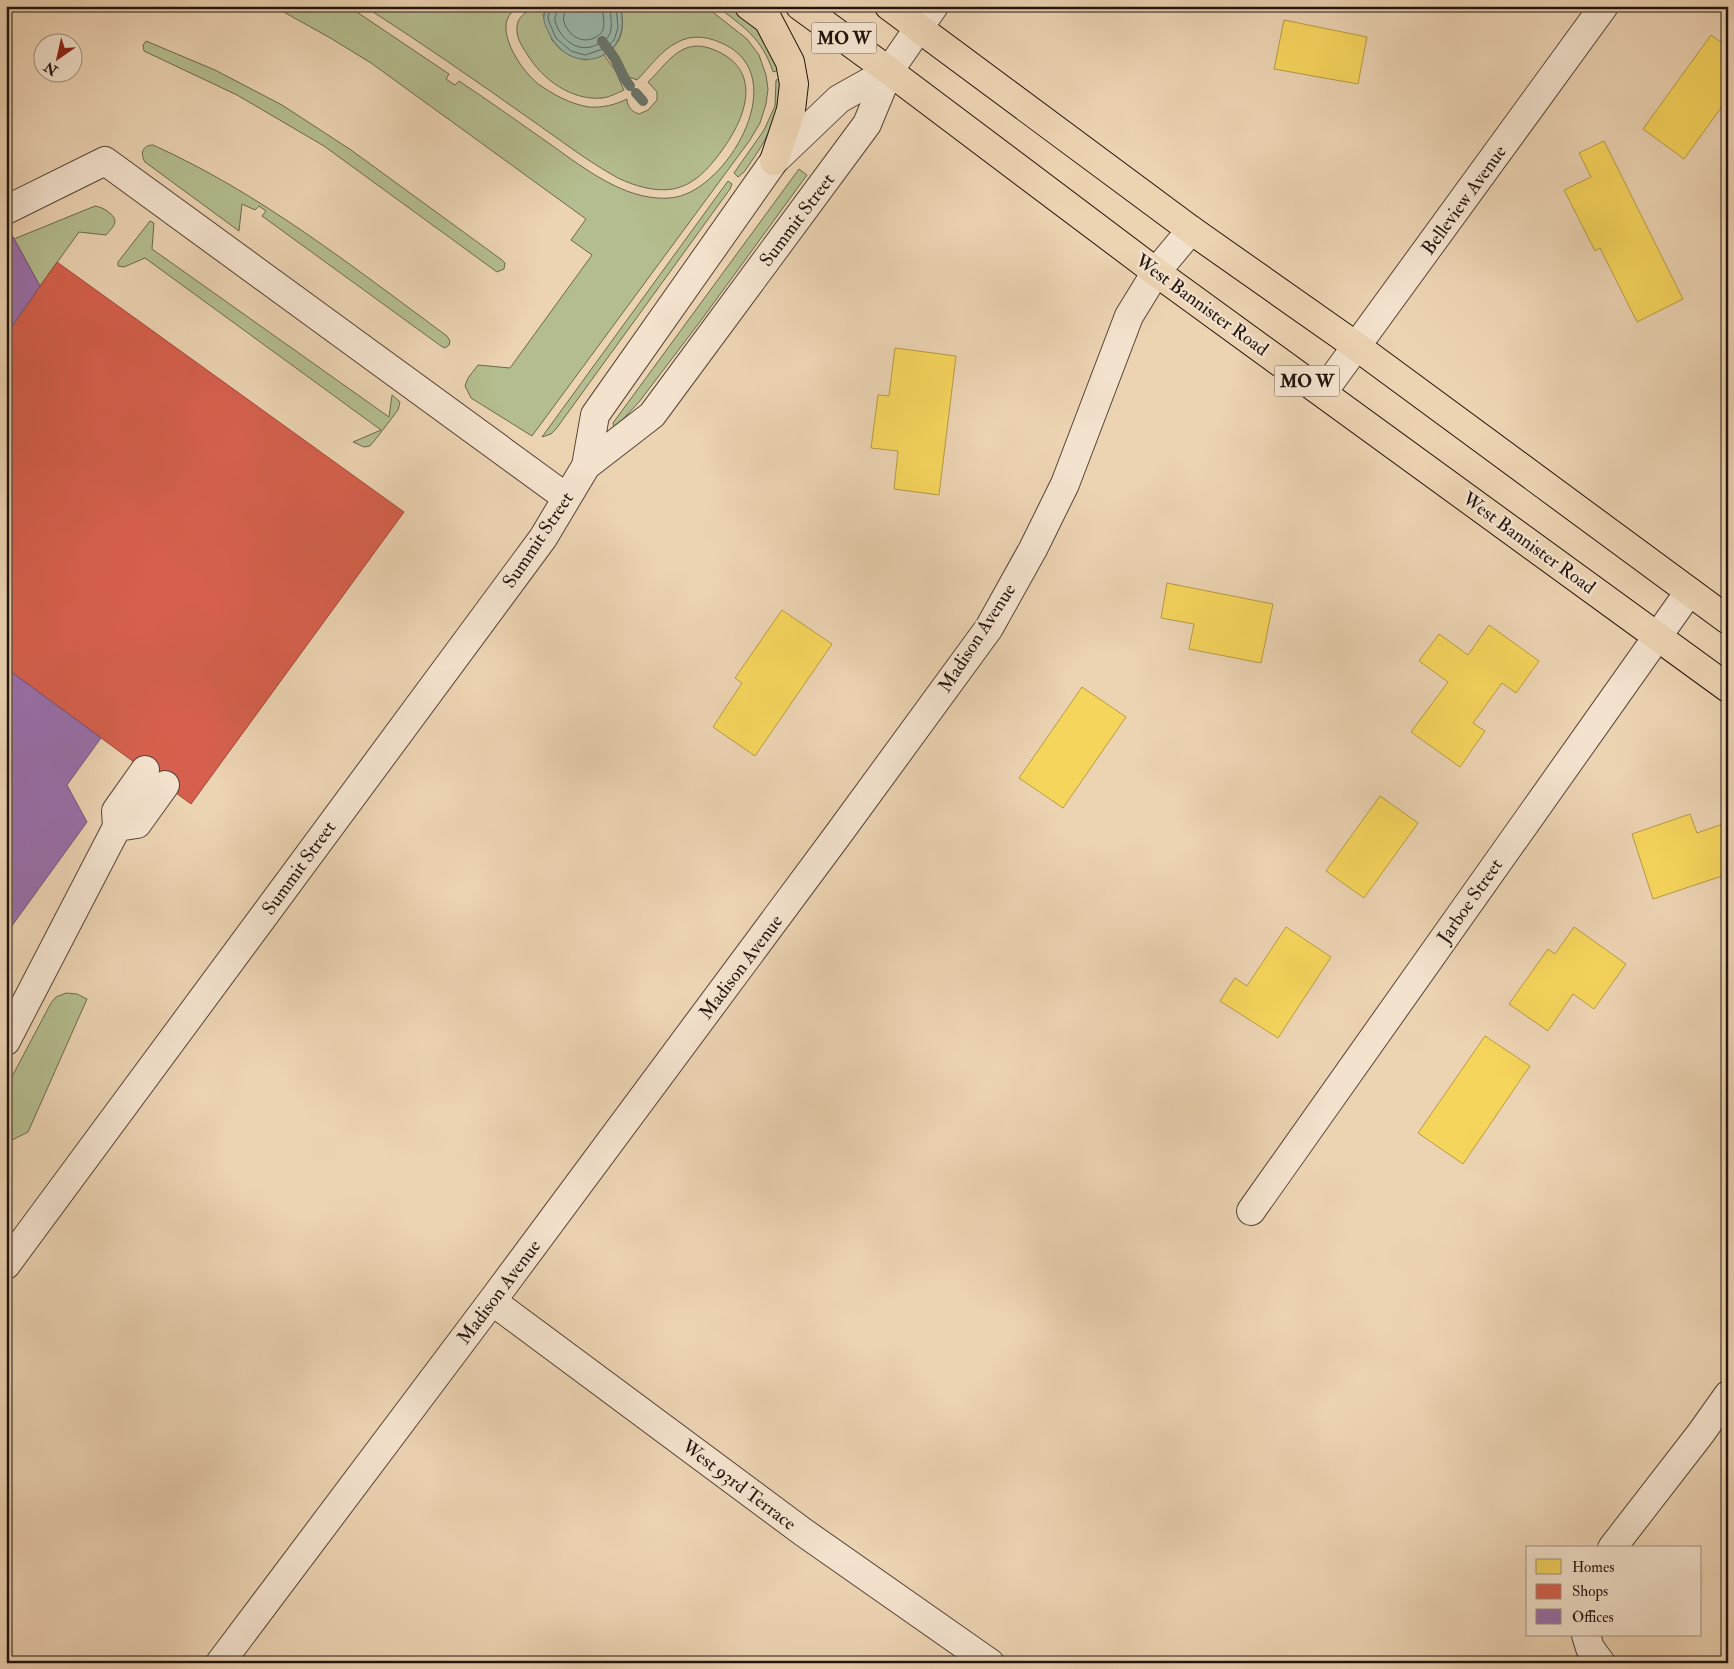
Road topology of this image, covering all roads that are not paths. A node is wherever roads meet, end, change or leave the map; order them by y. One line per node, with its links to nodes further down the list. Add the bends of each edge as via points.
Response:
1 (750, 6): 7 (main road, via 768,20 790,62 794,84 791,110)
2 (800, 6): 6 (main road, West Bannister Road / MO W)
3 (889, 6): 5 (main road, MO W)
4 (1604, 6): 11 (street, Belleview Avenue)
5 (926, 17): 6 (street); 9 (main road, MO W)
6 (889, 70): 7 (street, Summit Street, via 839,100); 10 (main road, West Bannister Road / MO W); 13 (street, Summit Street, via 867,124 652,415)
7 (774, 161): 13 (street, Summit Street, via 595,415)
8 (6, 210): 14 (street, via 105,161)
9 (1191, 230): 10 (street, Madison Avenue); 11 (main road, MO W)
10 (1156, 272): 12 (main road, West Bannister Road / MO W); 23 (street, Madison Avenue, via 1129,316 1065,484 989,628)
11 (1356, 346): 12 (street, Belleview Avenue); 15 (main road, MO W)
12 (1323, 392): 17 (main road, West Bannister Road / MO W)
13 (586, 466): 14 (street, Summit Street)
14 (567, 498): 22 (street, Summit Street, via 543,538)
15 (1689, 592): 16 (main road, MO W); 17 (street, Jarboe Street)
16 (1728, 620)
17 (1657, 636): 18 (main road, West Bannister Road / MO W); 21 (street, Jarboe Street)
18 (1728, 688)
19 (155, 778): 20 (street, via 116,811 117,827)
20 (6, 1041)
21 (1251, 1211)
22 (6, 1265)
23 (492, 1302): 27 (street, Madison Avenue); 28 (street, West 93rd Terrace, via 803,1532)
24 (1728, 1395): 25 (street)
25 (1614, 1546)
26 (1586, 1636): 29 (street)
27 (220, 1663)
28 (990, 1663)
29 (1601, 1663)

